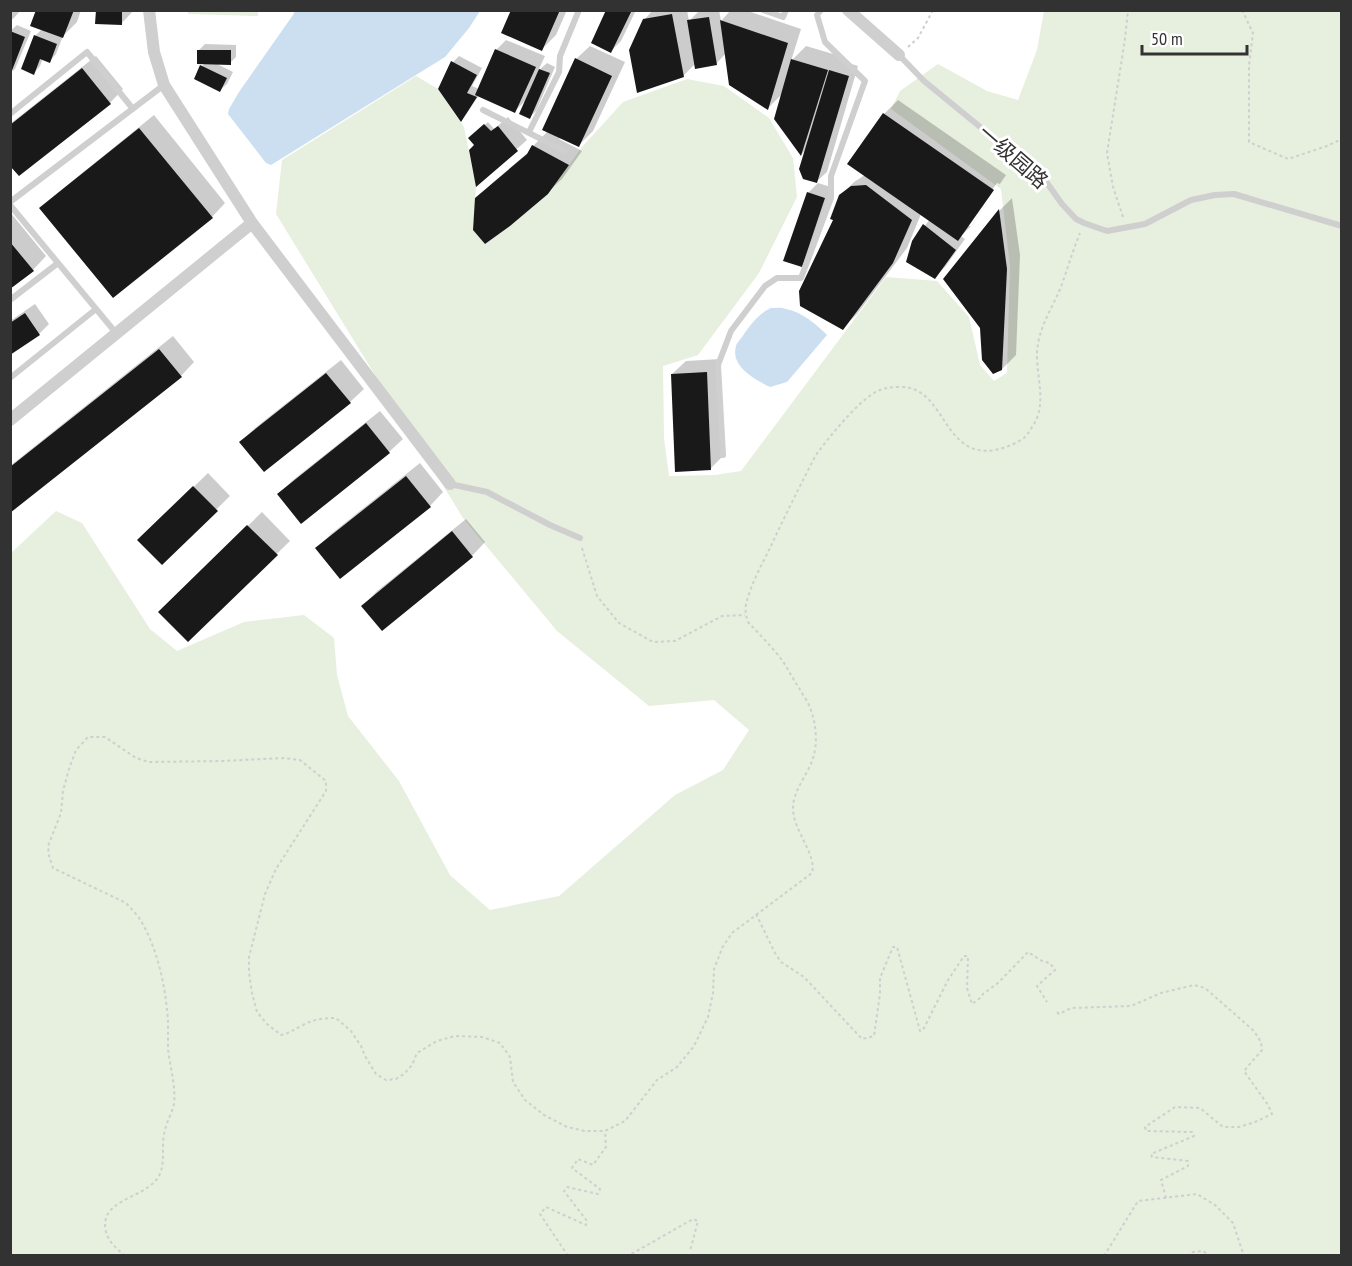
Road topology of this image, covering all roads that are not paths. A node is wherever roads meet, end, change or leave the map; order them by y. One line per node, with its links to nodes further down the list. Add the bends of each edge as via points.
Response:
1 (148, 10): 8 (street)
2 (579, 10): 12 (lane, via 560,56 560,72)
3 (763, 10): 4 (lane, via 783,17)
4 (786, 10)
5 (821, 10): 23 (lane, via 817,15 825,42 865,81 831,176 831,198 801,278 777,278 765,286 731,331 718,365)
6 (848, 10): 7 (street)
7 (899, 55): 16 (lane, 一级园路, via 924,81 1045,180 1062,204 1084,224 1107,231 1126,228 1145,224 1191,200 1234,194)
8 (164, 85): 9 (lane); 15 (street)
9 (133, 109): 11 (lane, via 87,52); 14 (lane)
10 (483, 110): 12 (lane)
11 (10, 114)
12 (529, 132): 13 (lane)
13 (565, 151)
14 (10, 203): 17 (lane)
15 (252, 223): 20 (street); 24 (street)
16 (1341, 226)
17 (58, 262): 18 (lane); 19 (lane)
18 (10, 300)
19 (96, 309): 20 (lane); 21 (lane)
20 (116, 334): 22 (street)
21 (10, 378)
22 (10, 420)
23 (723, 455)
24 (450, 484): 25 (lane, via 486,492)
25 (580, 538)

